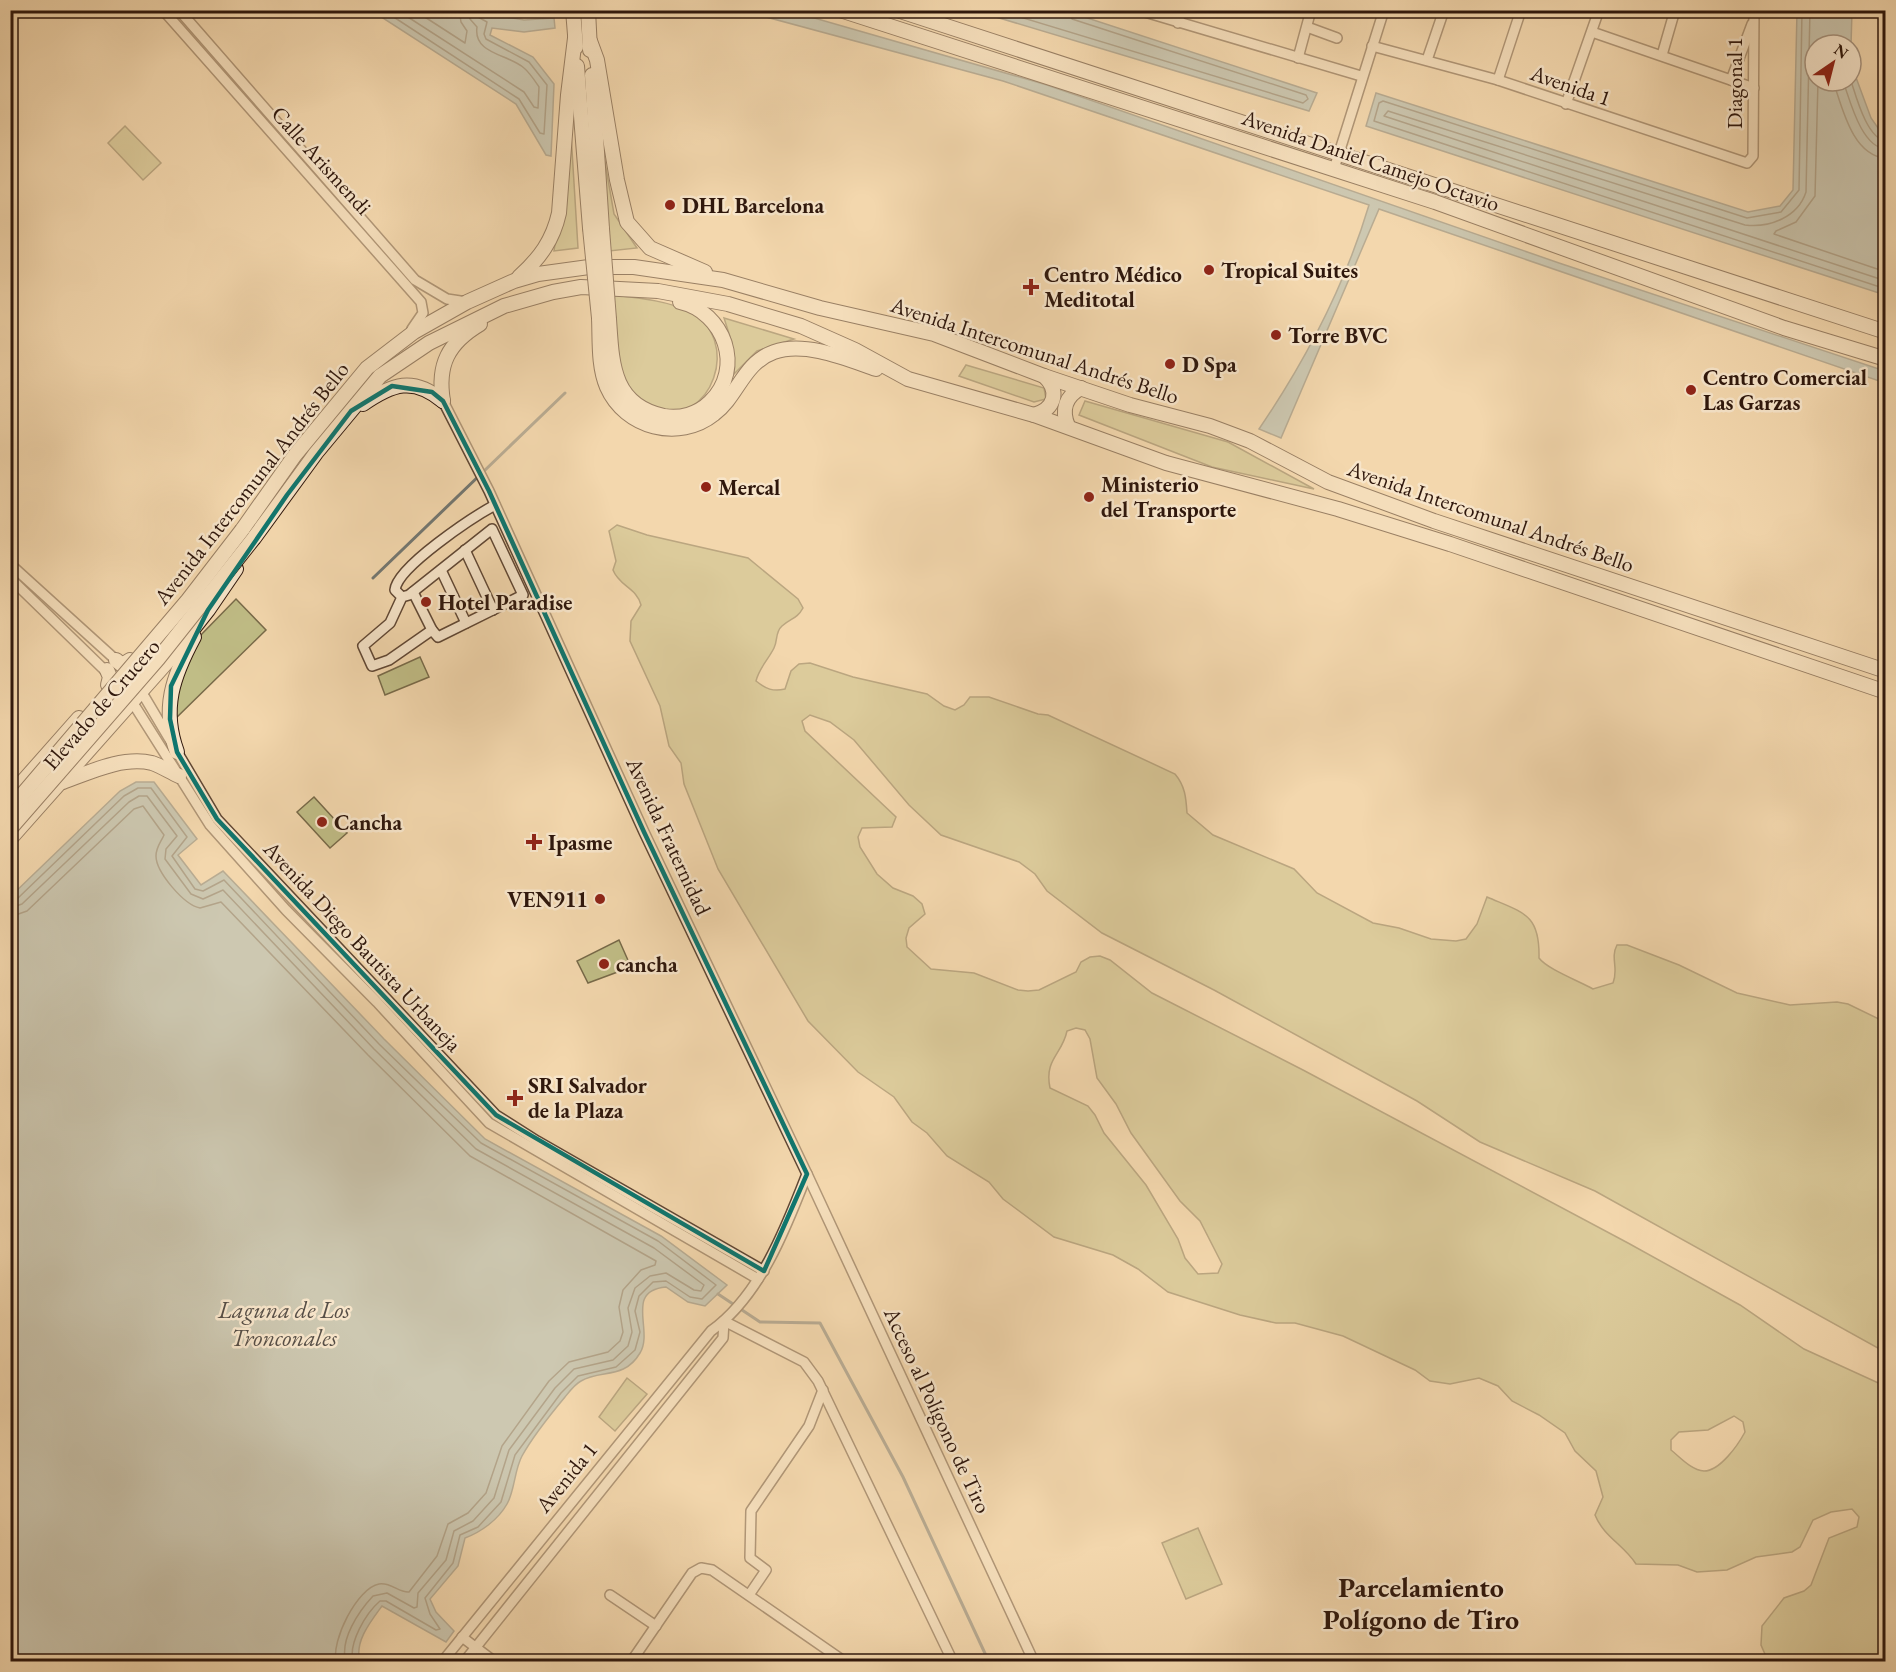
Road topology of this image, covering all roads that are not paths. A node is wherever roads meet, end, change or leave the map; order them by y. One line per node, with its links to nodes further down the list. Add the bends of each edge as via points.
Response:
1 (164, 10): 42 (street, Calle Arismendi, via 421,302 423,313)
2 (178, 10): 39 (street, Calle Arismendi, via 415,280 447,299)
3 (573, 10): 19 (main road)
4 (588, 10): 21 (main road)
5 (840, 10): 33 (main road, Avenida Daniel Camejo Octavio)
6 (897, 10): 31 (main road, Avenida Daniel Camejo Octavio)
7 (1138, 10): 16 (street)
8 (1181, 10): 16 (street)
9 (1311, 10): 17 (street)
10 (1384, 10): 22 (street)
11 (1444, 10): 25 (street)
12 (1521, 10): 27 (street)
13 (1599, 10): 18 (street)
14 (1675, 10): 23 (street)
15 (1754, 15): 28 (street); 29 (street, Diagonal 1)
16 (1178, 24): 24 (street)
17 (1307, 27): 20 (street); 24 (street)
18 (1592, 32): 23 (street); 30 (street)
19 (575, 38): 34 (main road); 36 (main road, via 560,213 544,251)
20 (1338, 38)
21 (590, 41): 34 (main road); 35 (main road, via 597,60 627,222 650,248)
22 (1372, 46): 25 (street, Avenida 1); 26 (street)
23 (1662, 55): 28 (street)
24 (1298, 58): 26 (street)
25 (1427, 60): 27 (street, Avenida 1)
26 (1361, 76): 31 (street)
27 (1498, 80): 30 (street, Avenida 1)
28 (1731, 80): 29 (street)
29 (1754, 88): 32 (street, Diagonal 1)
30 (1566, 104): 32 (street, Avenida 1, via 1744,163)
31 (1339, 153): 33 (street); 41 (main road, Avenida Daniel Camejo Octavio)
32 (1753, 156)
33 (1334, 169): 43 (main road, Avenida Daniel Camejo Octavio, via 1784,328)
34 (596, 229): 40 (main road, bridge)
35 (723, 280): 36 (main road, Avenida Intercomunal Andrés Bello, via 612,267 567,269); 44 (main road, Avenida Intercomunal Andrés Bello, via 820,308 907,326)
36 (514, 281): 39 (main road, Avenida Intercomunal Andrés Bello)
37 (616, 289): 38 (main road, Avenida Intercomunal Andrés Bello, via 582,287); 40 (main road, via 694,306 717,325 727,347 726,376 710,402 677,417 638,407 623,392 616,377); 45 (main road, Avenida Intercomunal Andrés Bello, via 704,299 801,326)
38 (522, 300): 47 (main road, via 457,341 439,375); 48 (main road, Avenida Intercomunal Andrés Bello, via 429,343 380,376)
39 (467, 302): 42 (main road, Avenida Intercomunal Andrés Bello)
40 (604, 318): 45 (main road, via 602,370 606,387 624,410 655,428 687,428 716,413 747,370 776,351 801,349)
41 (1886, 332)
42 (403, 339): 51 (main road, Avenida Intercomunal Andrés Bello, via 367,368)
43 (1886, 359)
44 (1044, 376): 46 (main road, Avenida Intercomunal Andrés Bello); 49 (main road, via 1052,383 1054,398 1043,412)
45 (908, 380): 49 (main road, Avenida Intercomunal Andrés Bello)
46 (1081, 388): 50 (main road, via 1071,394 1066,404 1064,416); 66 (main road, Avenida Intercomunal Andrés Bello, via 1250,441 1328,482 1434,521)
47 (443, 401): 48 (main road, via 432,392 404,385 380,392); 53 (street, Avenida Fraternidad)
48 (351, 411): 52 (main road, Avenida Intercomunal Andrés Bello)
49 (1034, 415): 50 (main road, Avenida Intercomunal Andrés Bello)
50 (1068, 426): 67 (main road, Avenida Intercomunal Andrés Bello, via 1166,464 1338,509 1450,544)
51 (290, 465): 54 (main road, Avenida Intercomunal Andrés Bello); 65 (main road, Elevado de Crucero)
52 (301, 475): 54 (main road, Avenida Intercomunal Andrés Bello); 61 (main road, Elevado de Crucero)
53 (495, 505): 60 (street, via 460,525 399,577 395,591); 76 (street, Avenida Fraternidad, via 644,832)
54 (248, 534): 73 (main road, Avenida Intercomunal Andrés Bello, bridge); 74 (main road, Avenida Intercomunal Andrés Bello, bridge, via 158,659)
55 (465, 550): 57 (street); 62 (street); 62 (street, via 494,529 523,594)
56 (10, 564): 65 (street, Avenida Diego Bautista Urbaneja)
57 (441, 570): 59 (street); 63 (street)
58 (10, 578): 65 (street, Avenida Diego Bautista Urbaneja)
59 (413, 592): 60 (street); 64 (street)
60 (402, 597): 64 (street, via 390,623 363,646 369,663 377,667)
61 (208, 610): 68 (main road, Elevado de Crucero); 69 (main road, via 171,686 171,732)
62 (493, 610): 63 (street)
63 (466, 624): 64 (street, via 438,638)
64 (432, 630)
65 (116, 670): 68 (street, Avenida Diego Bautista Urbaneja); 72 (main road, Elevado de Crucero)
66 (1886, 671)
67 (1886, 692)
68 (137, 696): 69 (street, Avenida Diego Bautista Urbaneja); 70 (street, Avenida Diego Bautista Urbaneja); 71 (main road, Elevado de Crucero)
69 (177, 752): 77 (street, Avenida Diego Bautista Urbaneja, via 217,819 496,1115)
70 (179, 776): 71 (main road, via 152,763 128,762); 77 (street, Avenida Diego Bautista Urbaneja, via 210,825 489,1123)
71 (61, 783): 75 (main road, Elevado de Crucero)
72 (10, 796)
73 (10, 809)
74 (10, 829)
75 (10, 839)
76 (807, 1174): 77 (street); 91 (street, Acceso al Polígono de Tiro)
77 (756, 1281): 78 (street)
78 (726, 1319): 79 (street, via 804,1362); 83 (street, Avenida 1, via 711,1331); 84 (street, Avenida 1, via 723,1338)
79 (823, 1390): 81 (street, via 808,1426 752,1511 750,1558 766,1570); 90 (street)
80 (610, 1595): 82 (street)
81 (749, 1595): 82 (street, via 712,1570 701,1568 692,1573); 89 (street)
82 (656, 1626): 88 (street)
83 (462, 1637): 84 (street); 85 (street, Avenida 1)
84 (476, 1647): 86 (street, Avenida 1); 87 (street)
85 (442, 1662)
86 (464, 1662)
87 (495, 1662)
88 (631, 1662)
89 (845, 1662)
90 (953, 1662)
91 (1034, 1662)

